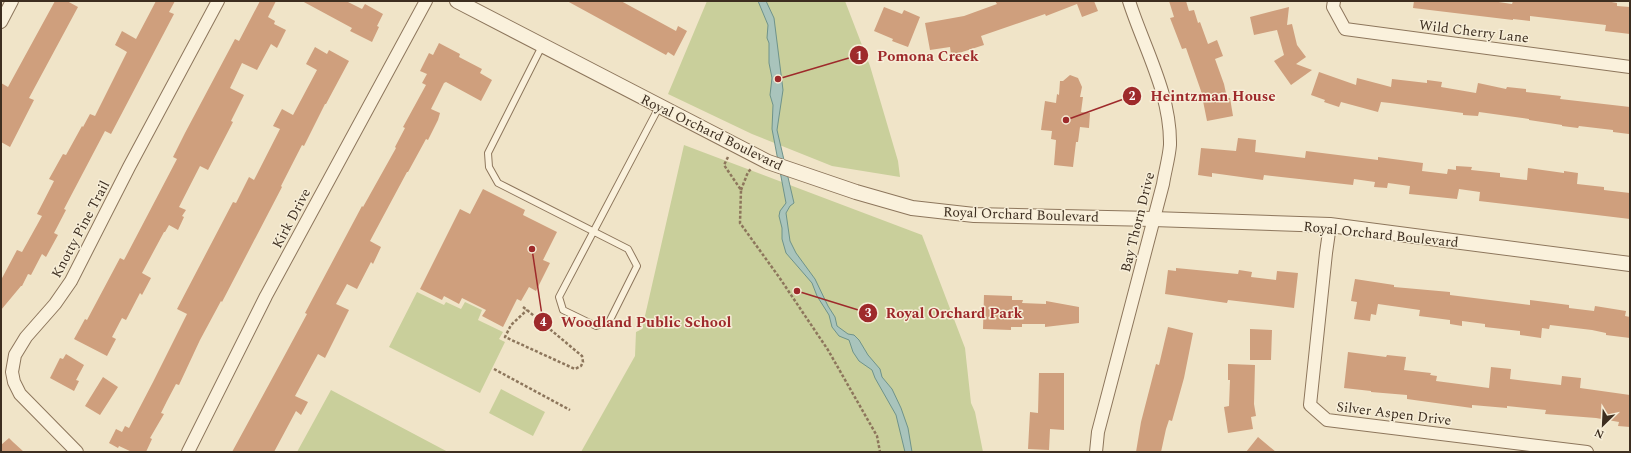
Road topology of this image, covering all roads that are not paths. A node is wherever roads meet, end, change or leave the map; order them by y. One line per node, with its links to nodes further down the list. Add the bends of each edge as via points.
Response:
1 (12, 1): 7 (street)
2 (218, 1): 15 (street, Knotty Pine Trail, via 71,281 26,337 15,355 12,372 20,394)
3 (426, 1): 16 (street, Kirk Drive, via 266,296)
4 (457, 1): 8 (street, Royal Orchard Boulevard)
5 (1129, 1): 11 (street, Bay Thorn Drive, via 1156,71 1167,112 1170,145)
6 (1334, 1): 9 (street, Wild Cherry Lane, via 1333,7 1345,29)
7 (1, 22)
8 (542, 46): 10 (street, Royal Orchard Boulevard); 13 (lane, via 488,153 489,167 498,183)
9 (1630, 67)
10 (659, 107): 11 (street, Royal Orchard Boulevard, via 760,158 856,192 912,208 974,215); 13 (lane)
11 (1153, 219): 12 (street, Royal Orchard Boulevard); 17 (street, Bay Thorn Drive, via 1098,432)
12 (1330, 225): 14 (street, Royal Orchard Boulevard); 18 (street, Silver Aspen Drive, via 1310,405 1326,420)
13 (594, 232): 13 (lane, via 628,249 636,266 609,322 596,326 563,310 559,297)
14 (1630, 264)
15 (77, 452)
16 (188, 452)
17 (1096, 452)
18 (1587, 452)

